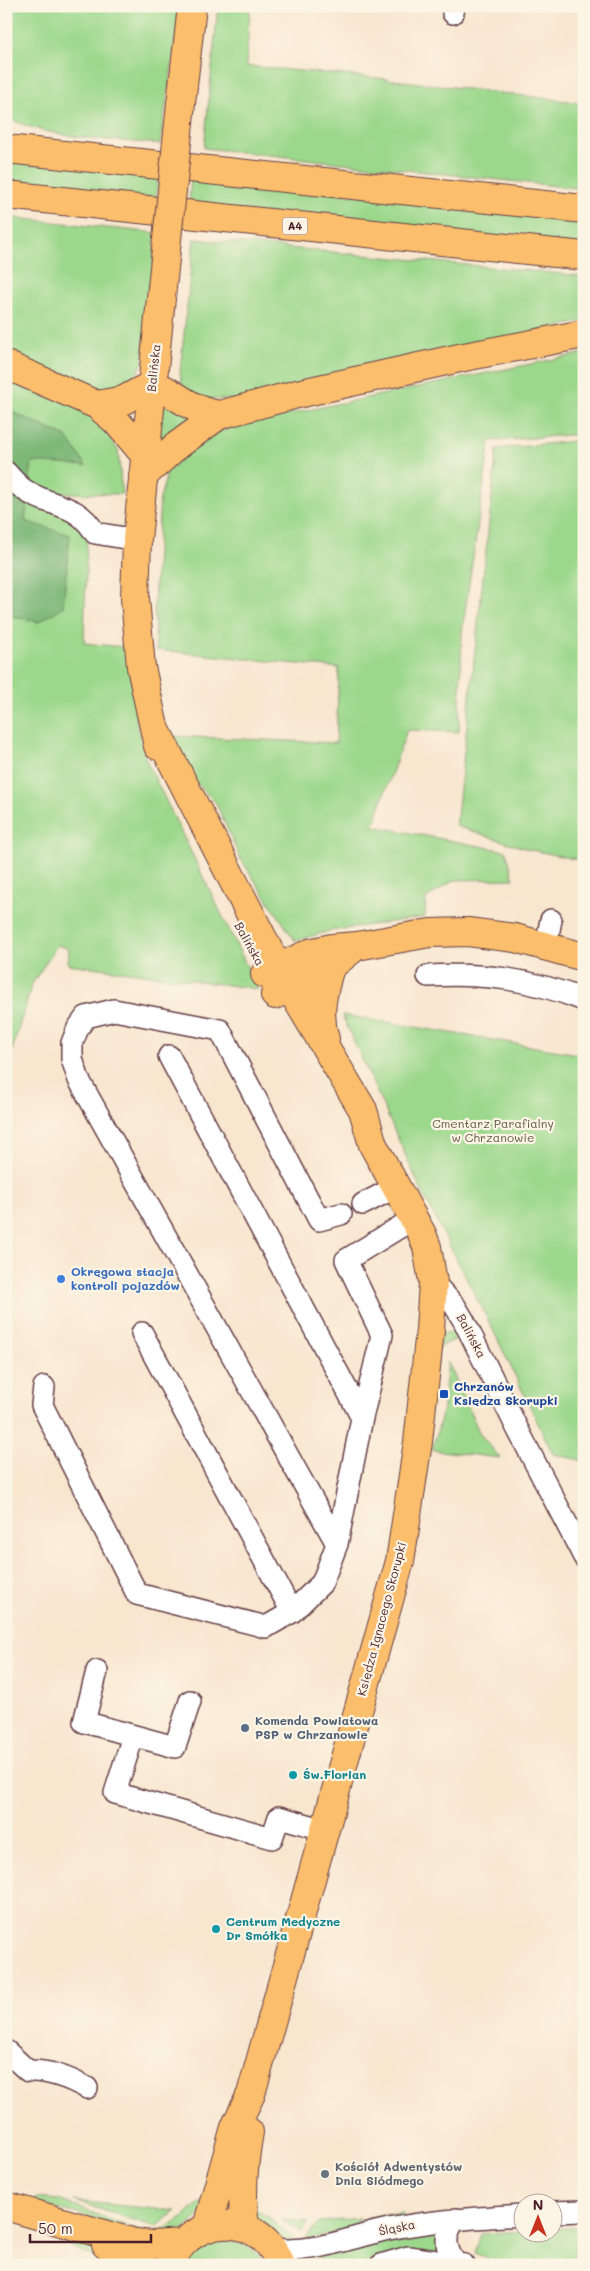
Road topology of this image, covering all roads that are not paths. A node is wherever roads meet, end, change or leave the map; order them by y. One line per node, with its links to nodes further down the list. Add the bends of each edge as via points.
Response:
1 (192, 6): 10 (main road, Balińska, bridge)
2 (6, 130): 4 (main road)
3 (6, 149): 4 (main road)
4 (76, 156): 6 (main road)
5 (6, 195): 7 (main road, A4)
6 (584, 209)
7 (584, 256)
8 (584, 334): 12 (main road, via 464,357)
9 (6, 364): 11 (main road)
10 (153, 384): 11 (main road, via 124,400); 12 (main road, via 195,409); 13 (main road, Balińska)
11 (97, 405): 13 (main road, via 116,421)
12 (219, 415): 13 (main road)
13 (144, 465): 15 (main road, Balińska)
14 (6, 472): 15 (street, via 27,492 58,503 85,518 95,533)
15 (137, 540): 19 (main road, Balińska, via 135,598 138,644 155,728)
16 (357, 946): 17 (main road, via 448,932 514,938 549,932); 19 (main road); 19 (main road, via 310,953)
17 (584, 957)
18 (428, 976): 20 (street, via 498,976)
19 (291, 979): 21 (main road, Balińska); 21 (main road, via 322,998 322,1029); 23 (main road, Balińska, via 307,1053 346,1115)
20 (584, 1000)
21 (330, 1055): 23 (main road, Balińska, via 363,1110)
22 (169, 1056): 33 (street)
23 (373, 1145): 24 (main road, Balińska)
24 (396, 1187): 25 (street); 27 (main road, Balińska)
25 (363, 1204)
26 (342, 1214): 34 (street, via 319,1220 220,1030 114,1010 86,1017 72,1043 72,1059 79,1080)
27 (413, 1219): 28 (main road, Balińska, via 427,1247); 33 (street, via 346,1260 382,1335)
28 (433, 1282): 29 (street, Balińska, via 455,1306); 31 (main road, Księdza Ignacego Skorupki)
29 (470, 1331): 31 (street, via 445,1323); 35 (street, Balińska)
30 (142, 1333): 36 (street)
31 (429, 1339): 40 (main road, Księdza Ignacego Skorupki, via 400,1561)
32 (44, 1387): 36 (street, via 42,1405 137,1594 266,1627)
33 (362, 1418): 34 (street)
34 (337, 1544): 36 (street, via 322,1583)
35 (584, 1557)
36 (292, 1612)
37 (97, 1671): 39 (street, via 84,1722)
38 (190, 1701): 39 (street, via 175,1747)
39 (132, 1736): 40 (street, via 114,1793 272,1838 279,1817)
40 (326, 1830): 43 (main road, Księdza Ignacego Skorupki)
41 (6, 2051): 42 (street, via 28,2071 41,2070 71,2079)
42 (87, 2088)
43 (251, 2094): 49 (main road, Księdza Ignacego Skorupki, via 235,2127); 51 (main road, Księdza Ignacego Skorupki, via 250,2124 243,2162)
44 (6, 2206): 50 (main road)
45 (584, 2211): 46 (street)
46 (562, 2212)
47 (512, 2215): 48 (street, Śląska)
48 (456, 2219): 53 (street, Śląska, via 388,2229); 54 (street, via 449,2227 446,2245 447,2252)
49 (207, 2227): 51 (main road, via 225,2224); 52 (main road, via 194,2234)
50 (79, 2228): 52 (main road); 55 (main road, via 84,2234)
51 (245, 2228): 53 (main road, via 265,2240)
52 (177, 2254)
53 (277, 2257)
54 (459, 2264): 56 (street, via 408,2257)
55 (142, 2265)
56 (381, 2265)

